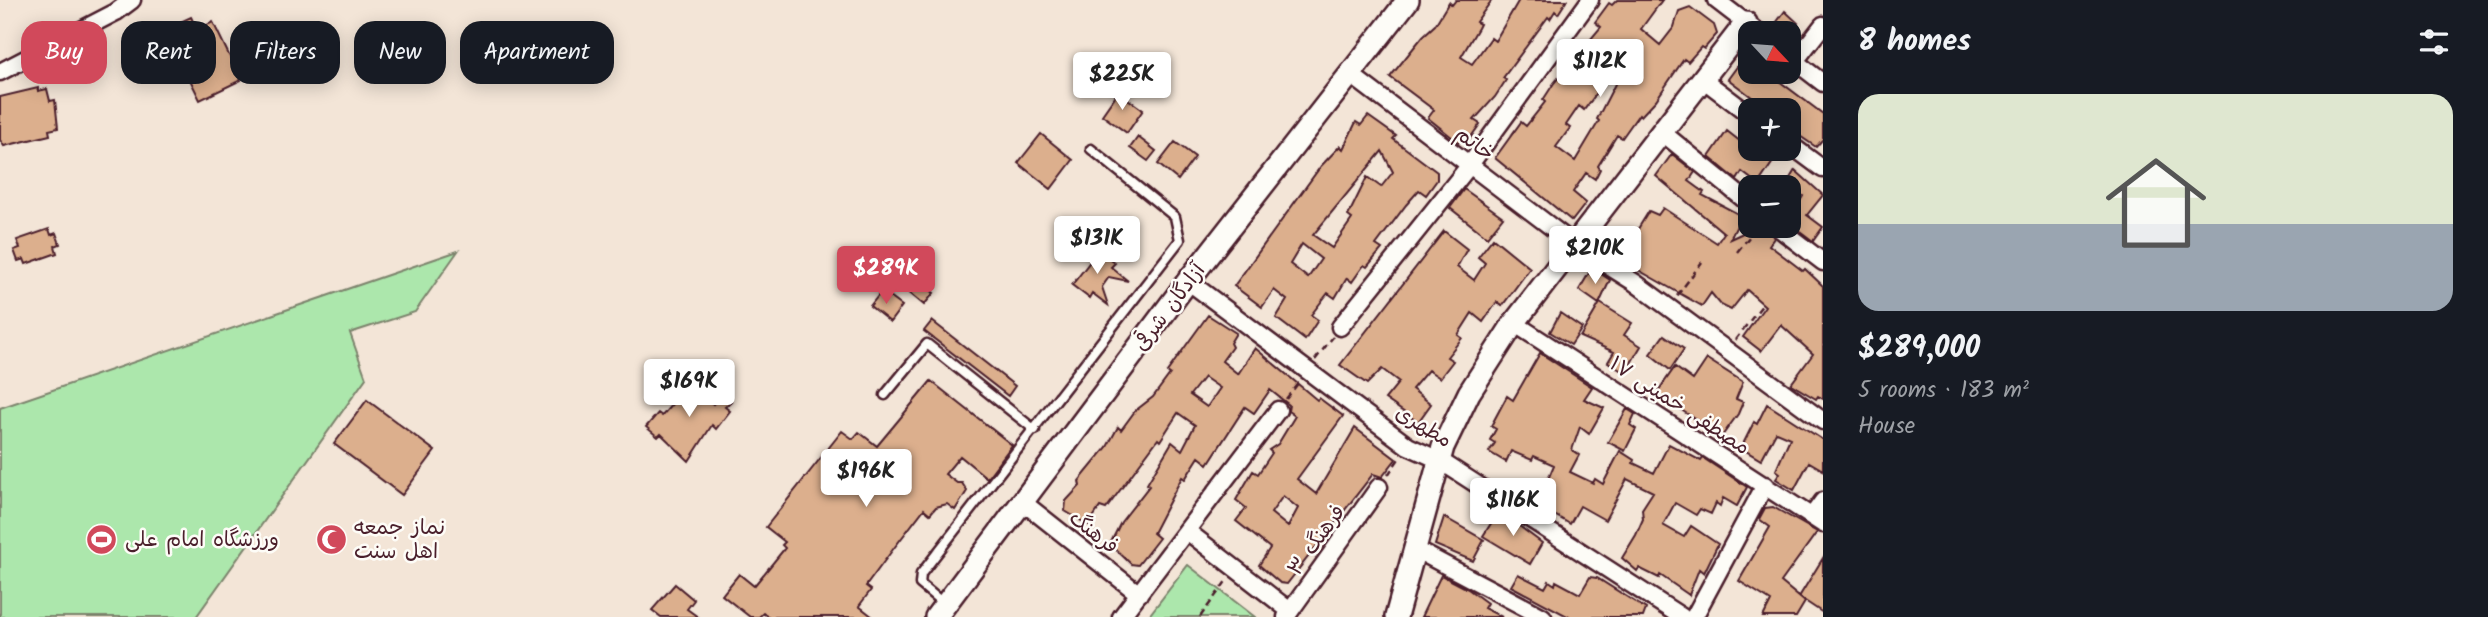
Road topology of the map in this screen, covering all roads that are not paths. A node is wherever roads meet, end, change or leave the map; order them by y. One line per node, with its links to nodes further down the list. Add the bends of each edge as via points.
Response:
1 (1408, 0): 11 (main road, آزادگان شرقی)
2 (1590, 0): 18 (street)
3 (1716, 0): 5 (street)
4 (131, 1): 10 (street)
5 (1744, 21)
6 (1823, 25): 8 (street)
7 (1738, 44): 12 (main road)
8 (1801, 49)
9 (1801, 66): 13 (street)
10 (0, 72)
11 (1350, 74): 18 (street, خاتم); 24 (main road, آزادگان شرقی)
12 (1704, 80): 14 (street); 15 (main road)
13 (1822, 81)
14 (1738, 106)
15 (1663, 133): 20 (street); 22 (main road)
16 (1091, 149): 30 (lane, via 1175,217 1180,240)
17 (1801, 153): 19 (street)
18 (1469, 166): 22 (street, خاتم); 26 (street)
19 (1823, 169)
20 (1738, 194)
21 (1792, 238): 23 (street)
22 (1575, 245): 25 (main road); 29 (street, خاتم)
23 (1823, 262)
24 (1188, 281): 31 (street, مطهری, via 1408,446); 35 (main road, آزادگان شرقی)
25 (1514, 323): 31 (main road, via 1450,427); 32 (street, مصطفی خمینی ۱۷)
26 (1340, 327)
27 (885, 395): 30 (lane, via 927,344)
28 (1278, 410): 37 (street)
29 (1823, 421)
30 (1035, 430): 40 (lane, via 922,574 920,584)
31 (1438, 460): 38 (main road); 45 (street, مطهری)
32 (1765, 485): 36 (street, مصطفی خمینی ۱۷); 46 (street)
33 (1379, 487): 41 (street, فرهنگ ۳)
34 (1823, 500): 36 (street)
35 (1024, 503): 39 (street, فرهنگ); 40 (main road, آزادگان شرقی)
36 (1817, 520)
37 (1187, 531): 39 (street); 41 (street)
38 (1413, 548): 43 (main road); 44 (street)
39 (1139, 594): 42 (street)
40 (941, 611)
41 (1288, 614)
42 (1121, 617)
43 (1396, 617)
44 (1543, 617)
45 (1682, 617)
46 (1694, 617)

